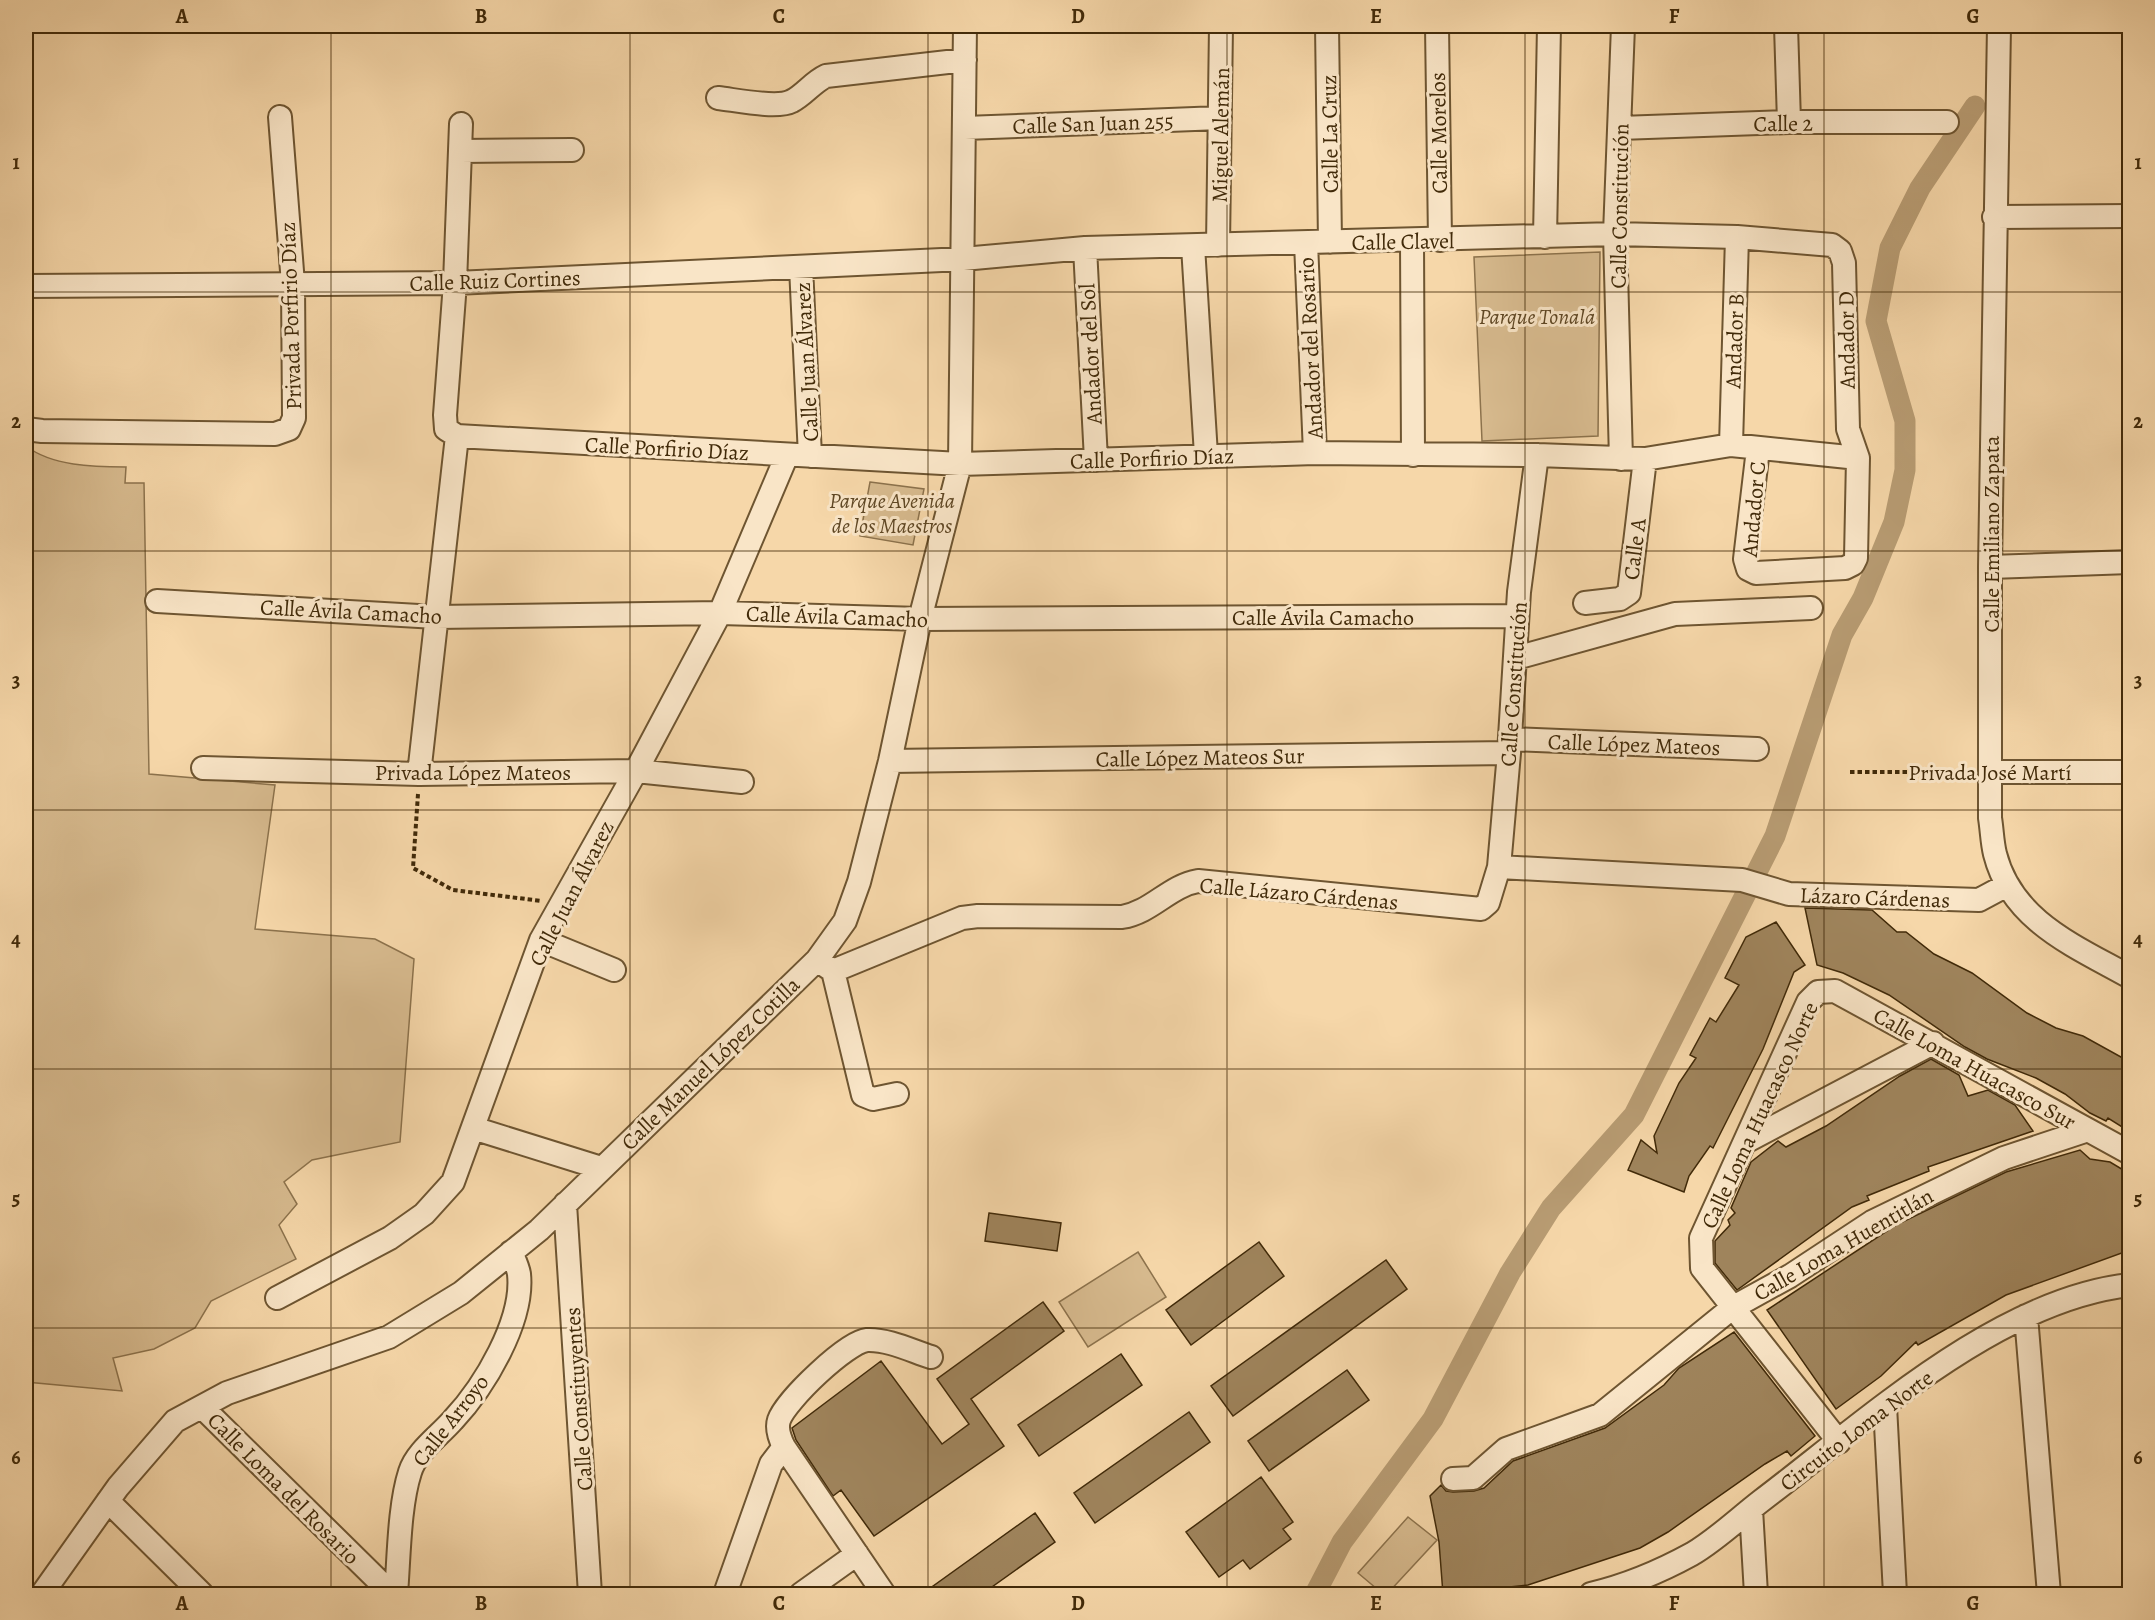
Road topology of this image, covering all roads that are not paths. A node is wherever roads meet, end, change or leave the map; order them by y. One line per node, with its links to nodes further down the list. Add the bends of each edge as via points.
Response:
1 (965, 26): 9 (street, Calle Manuel López Cotilla)
2 (1221, 26): 12 (street, Miguel Alemán)
3 (1327, 26): 27 (street, Calle La Cruz)
4 (1437, 26): 25 (street, Calle Morelos)
5 (1549, 26): 23 (street)
6 (1623, 26): 17 (street, Calle Constitución)
7 (1786, 26): 13 (street)
8 (1999, 26): 21 (street, Calle Emiliano Zapata)
9 (965, 60): 10 (street, via 826,76 782,104); 16 (street, Calle Manuel López Cotilla)
10 (718, 98)
11 (280, 117): 36 (street, Privada Porfirio Díaz)
12 (1220, 118): 16 (street, Calle San Juan 255); 29 (street, Miguel Alemán)
13 (1789, 122): 14 (street, Calle 2); 17 (street, Calle 2)
14 (1947, 122)
15 (461, 124): 19 (street)
16 (965, 128): 33 (street, Calle Manuel López Cotilla)
17 (1620, 128): 22 (street, Calle Constitución)
18 (572, 150): 19 (street)
19 (460, 151): 35 (street)
20 (2130, 216): 21 (street)
21 (1994, 217): 54 (street, Calle Emiliano Zapata)
22 (1615, 234): 23 (street, Calle Clavel); 24 (street, Calle Clavel); 49 (street, Calle Constitución)
23 (1545, 237): 25 (street, Calle Clavel)
24 (1737, 237): 32 (street, Calle Clavel, via 1832,245); 40 (street, Andador B)
25 (1440, 240): 26 (street, Calle Clavel)
26 (1412, 241): 27 (street, Calle Clavel); 45 (street)
27 (1330, 242): 28 (street, Calle Clavel)
28 (1306, 243): 29 (street, Calle Clavel); 42 (street, Andador del Rosario)
29 (1218, 245): 30 (street, Calle Clavel)
30 (1193, 246): 31 (street, Calle Clavel); 44 (street)
31 (1085, 248): 33 (street, Calle Clavel); 51 (street, Andador del Sol)
32 (1840, 251): 48 (street, Andador D, via 1844,263 1848,429)
33 (963, 259): 34 (street, Calle Ruiz Cortines); 52 (street, Calle Manuel López Cotilla)
34 (801, 267): 35 (street, Calle Ruiz Cortines); 47 (street, Calle Juan Álvarez)
35 (455, 283): 36 (street, Calle Ruiz Cortines); 39 (street, via 445,415)
36 (292, 284): 37 (street, Calle Ruiz Cortines); 38 (street, Privada Porfirio Díaz, via 294,418 289,429 275,434)
37 (26, 286)
38 (26, 429)
39 (452, 432): 43 (street, Calle Porfirio Díaz); 60 (street)
40 (1731, 445): 41 (street, Calle Porfirio Díaz); 50 (street, Calle Porfirio Díaz)
41 (1758, 449): 48 (street, Calle Porfirio Díaz); 48 (street, Andador C, via 1745,560 1748,569 1756,573 1845,568 1853,564)
42 (1315, 453): 44 (street, Calle Porfirio Díaz); 45 (street, Calle Porfirio Díaz)
43 (787, 455): 47 (street, Calle Porfirio Díaz); 58 (street, Calle Juan Álvarez)
44 (1206, 455): 51 (street, Calle Porfirio Díaz)
45 (1413, 455): 46 (street, Calle Porfirio Díaz)
46 (1537, 455): 49 (street, Calle Porfirio Díaz); 59 (street, Calle Constitución)
47 (810, 456): 52 (street, Calle Porfirio Díaz)
48 (1858, 458)
49 (1621, 459): 50 (street, Calle Porfirio Díaz)
50 (1645, 459): 56 (street, Calle A, via 1629,593 1620,599)
51 (1096, 460): 52 (street, Calle Porfirio Díaz)
52 (960, 464): 61 (street, Calle Manuel López Cotilla)
53 (2130, 562): 54 (street)
54 (1990, 567): 68 (street, Calle Emiliano Zapata)
55 (157, 601): 60 (street, Calle Ávila Camacho)
56 (1585, 603)
57 (1811, 608): 62 (street, via 1675,614)
58 (720, 613): 60 (street, Calle Ávila Camacho); 61 (street, Calle Ávila Camacho); 67 (street, Calle Juan Álvarez)
59 (1517, 616): 61 (street, Calle Ávila Camacho); 62 (street, Calle Constitución)
60 (436, 617): 70 (street)
61 (920, 619): 65 (street, Calle Manuel López Cotilla)
62 (1516, 658): 63 (street, Calle Constitución)
63 (1510, 746): 64 (street, Calle López Mateos); 65 (street, Calle López Mateos Sur); 72 (street, Calle Constitución)
64 (1757, 749)
65 (890, 761): 76 (street, Calle Manuel López Cotilla, via 859,882)
66 (203, 768): 70 (street, Privada López Mateos)
67 (636, 771): 70 (street, Privada López Mateos); 71 (street, Privada López Mateos); 75 (street, Calle Juan Álvarez)
68 (1989, 772): 69 (street, Privada José Martí); 73 (street, Calle Emiliano Zapata, via 1995,855)
69 (2130, 772)
70 (419, 774)
71 (742, 782)
72 (1499, 867): 73 (street, Lázaro Cárdenas, via 1742,880 1789,894 1978,900); 74 (street, Calle Constitución, via 1488,903)
73 (2007, 885): 78 (street, Calle Emiliano Zapata, via 2016,900 2046,930)
74 (1481, 909): 76 (street, Calle Lázaro Cárdenas, via 1198,881 1186,883 1148,909 1122,917 962,918)
75 (541, 940): 77 (street); 82 (street, Calle Juan Álvarez)
76 (825, 966): 81 (street, via 863,1095 873,1099); 86 (street, Calle Manuel López Cotilla)
77 (614, 970)
78 (2130, 977)
79 (1818, 992): 80 (street, Calle Loma Huacasco Sur, via 1835,991); 84 (street, Calle Loma Huacasco Norte, via 1808,1002)
80 (1933, 1043): 83 (street, Calle Loma Huacasco Sur); 84 (street)
81 (897, 1094)
82 (473, 1128): 86 (street); 90 (street, Calle Juan Álvarez, via 453,1182 424,1214 390,1238)
83 (2088, 1130): 85 (street, Calle Loma Huacasco Sur); 91 (street, Calle Loma Huentitlán, via 2004,1158 1936,1190 1872,1222 1790,1276)
84 (1747, 1141): 91 (street, Calle Loma Huacasco Norte, via 1701,1238 1702,1268)
85 (2130, 1153)
86 (601, 1168): 87 (street, Calle Manuel López Cotilla)
87 (565, 1204): 88 (street, Calle Manuel López Cotilla); 106 (street, Calle Constituyentes)
88 (511, 1252): 95 (street, Calle Manuel López Cotilla, via 461,1293 389,1337 227,1393); 105 (street, Calle Arroyo, via 519,1273 519,1292 512,1322 492,1367 464,1409 422,1452 410,1471)
89 (2130, 1285): 92 (street, Circuito Loma Norte, via 2051,1303)
90 (277, 1299)
91 (1732, 1308): 96 (street, Calle Loma Huacasco Norte); 98 (street, Calle Loma Huentitlán, via 1600,1415 1506,1449 1473,1478)
92 (2026, 1316): 94 (street, Circuito Loma Norte, via 1984,1338); 113 (street)
93 (931, 1356): 97 (street, via 882,1342 867,1340 851,1345 788,1404 778,1422)
94 (1885, 1406): 96 (street, Circuito Loma Norte); 112 (street)
95 (202, 1407): 99 (street, Calle Manuel López Cotilla, via 175,1421); 105 (street, Calle Loma del Rosario)
96 (1839, 1442): 100 (street, Circuito Loma Norte)
97 (783, 1447): 101 (street); 107 (street, via 771,1464)
98 (1453, 1479)
99 (108, 1501): 103 (street, Calle Manuel López Cotilla); 104 (street)
100 (1751, 1509): 102 (street, Circuito Loma Norte, via 1693,1553); 111 (street)
101 (857, 1554): 108 (street); 109 (street)
102 (1615, 1592): 110 (street, Circuito Loma Norte)
103 (42, 1594)
104 (202, 1594)
105 (394, 1594)
106 (590, 1594)
107 (727, 1594)
108 (801, 1594)
109 (884, 1594)
110 (1591, 1594)
111 (1756, 1594)
112 (1895, 1594)
113 (2049, 1594)

